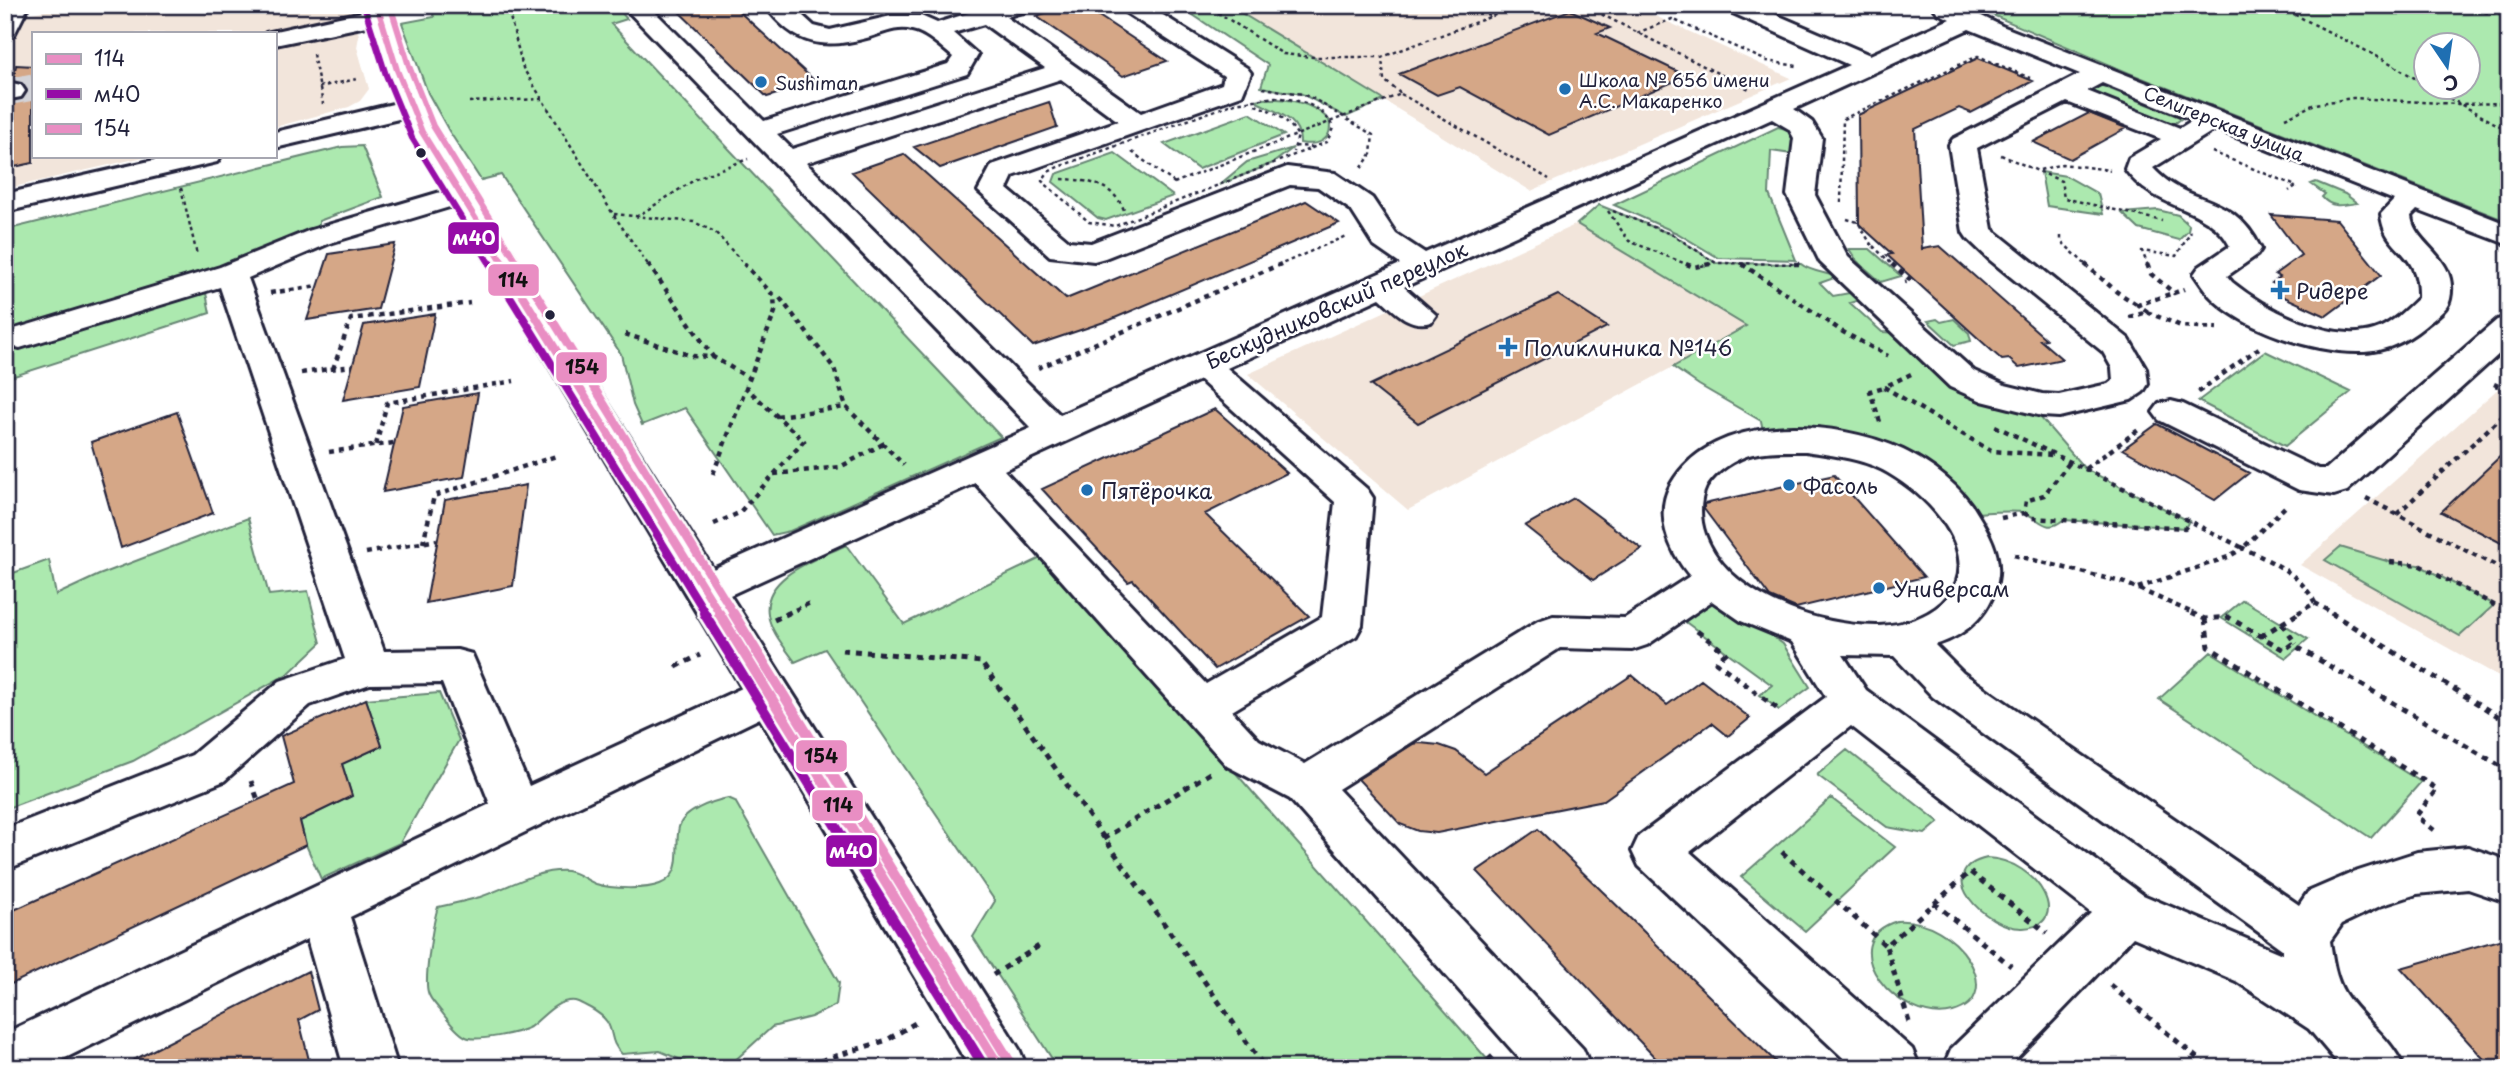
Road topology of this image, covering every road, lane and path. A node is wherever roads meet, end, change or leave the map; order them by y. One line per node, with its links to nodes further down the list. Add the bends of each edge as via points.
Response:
1 (12, 5): 22 (street)
2 (507, 5): 38 (path, via 523,68)
3 (634, 5): 55 (street)
4 (777, 5): 23 (street, via 813,36 839,38 896,21 924,23)
5 (1020, 5): 18 (street)
6 (1130, 5): 51 (street, via 1238,74 1233,89)
7 (1206, 5): 26 (path, via 1283,54)
8 (1468, 5): 20 (path)
9 (1522, 5): 20 (path)
10 (1583, 5): 24 (path)
11 (1734, 5): 27 (street)
12 (1940, 5): 21 (street, Селигерская улица)
13 (2131, 5): 17 (path)
14 (2276, 5): 31 (path)
15 (2415, 5): 19 (path)
16 (378, 11): 25 (street); 45 (street)
17 (2016, 12)
18 (987, 15): 23 (street); 29 (street)
19 (2509, 15)
20 (1490, 17): 26 (path)
21 (1969, 20): 27 (street, Бескудниковский переулок); 30 (street, Селигерская улица)
22 (5, 30)
23 (935, 31): 55 (street, via 966,55 958,69)
24 (1637, 33): 28 (path, via 1672,19 1767,61); 39 (path)
25 (276, 38)
26 (1382, 57): 36 (path, via 1384,85)
27 (1871, 65): 39 (street, Бескудниковский переулок)
28 (1803, 67)
29 (1064, 70): 51 (street); 55 (street)
30 (2100, 74): 35 (street); 47 (street, Селигерская улица)
31 (2411, 75)
32 (357, 79): 33 (path)
33 (319, 88)
34 (1254, 88): 46 (path, via 1302,94)
35 (2066, 92): 54 (street); 56 (street); 72 (path, via 1978,56 1843,119)
36 (1401, 94): 46 (path); 63 (path)
37 (1235, 97): 42 (path, via 1229,99)
38 (542, 99): 40 (path); 73 (path)
39 (1764, 100): 83 (street, via 1805,131 1801,195); 85 (street, Бескудниковский переулок)
40 (468, 102)
41 (2454, 102): 44 (path)
42 (1235, 103): 49 (path, via 1263,97 1294,99 1318,108); 51 (path); 52 (path, via 1274,112)
43 (2509, 103): 44 (path)
44 (2457, 104): 48 (path, via 2353,98 2315,104); 50 (path)
45 (411, 107): 53 (street); 68 (street)
46 (1344, 118): 49 (path); 66 (path, via 1373,135 1374,142 1370,159)
47 (2214, 119): 56 (street); 69 (street, Селигерская улица)
48 (2281, 119)
49 (1332, 122): 52 (path); 58 (path, via 1327,142)
50 (2509, 131)
51 (1122, 134): 62 (path); 64 (path); 65 (street, via 1002,171)
52 (1298, 136): 58 (path, via 1295,150); 64 (path)
53 (276, 140)
54 (1963, 145): 59 (path); 96 (street, via 1978,232)
55 (773, 147): 74 (path, via 699,177); 110 (street)
56 (2191, 149): 60 (street, via 2139,164); 67 (path, via 2213,152 2297,186)
57 (198, 158): 71 (street)
58 (1285, 160): 70 (path)
59 (2038, 171): 60 (path, via 2062,164); 76 (path, via 2061,181 2064,198)
60 (2143, 174): 88 (street, via 2161,189 2224,218 2244,241 2246,249 2210,274)
61 (178, 179): 87 (path)
62 (1042, 180): 65 (path); 79 (path, via 1089,222); 79 (path, via 1078,180 1107,187 1118,196)
63 (1553, 182)
64 (1174, 183): 70 (path)
65 (996, 184): 79 (street, via 992,191 1060,250 1094,253)
66 (1343, 191): 70 (street, via 1325,179 1287,176); 77 (street, via 1362,204)
67 (2289, 191)
68 (460, 195): 87 (street, via 319,237); 145 (street)
69 (2413, 198): 82 (street, Селигерская улица); 88 (street, via 2396,214 2396,223 2431,269 2434,300 2417,318 2377,340 2311,337 2230,298)
70 (1200, 202): 79 (street); 79 (path)
71 (5, 203)
72 (1841, 205)
73 (613, 214): 74 (path); 102 (path)
74 (636, 217): 108 (path, via 694,222 715,232 774,296 775,312)
75 (1840, 218): 78 (path)
76 (2169, 222)
77 (1376, 224): 85 (street, via 1385,240); 110 (path)
78 (1846, 225)
79 (1127, 231)
80 (2061, 236): 93 (path, via 2089,267)
81 (2190, 236): 90 (path, via 2176,256 2141,251 2151,274)
82 (2509, 236)
83 (1835, 262): 84 (path); 96 (street, via 1962,379 2028,403 2059,406 2119,392 2131,384 2118,346)
84 (1716, 263): 84 (path, via 1694,267 1629,241 1605,208 1673,235)
85 (1422, 265): 86 (street, Бескудниковский переулок)
86 (1380, 283): 95 (street); 103 (street, Бескудниковский переулок)
87 (225, 285): 89 (path); 99 (street); 107 (street)
88 (2215, 285): 90 (path, via 2200,284)
89 (318, 286)
90 (2174, 293): 93 (path)
91 (780, 298): 114 (path, via 834,368)
92 (470, 303): 105 (path, via 351,319)
93 (2138, 305): 94 (path)
94 (2147, 312): 96 (path); 97 (path, via 2181,326)
95 (1420, 315)
96 (2093, 326)
97 (2219, 328)
98 (625, 334): 102 (path, via 692,356)
99 (20, 338)
100 (2261, 347): 116 (path)
101 (2501, 355): 113 (path); 132 (street, via 2334,481)
102 (713, 357): 108 (path)
103 (1202, 365): 118 (street, Бескудниковский переулок); 163 (street, via 1354,498 1342,625)
104 (352, 366): 105 (path)
105 (333, 369): 107 (path)
106 (1912, 374): 112 (path)
107 (267, 378): 123 (street)
108 (749, 378): 111 (path)
109 (514, 381): 121 (path, via 387,403)
110 (1008, 384): 118 (street)
111 (745, 387): 117 (path); 130 (path)
112 (1884, 387): 122 (path, via 1870,391 1883,434); 125 (path, via 1991,451)
113 (2509, 391)
114 (846, 407): 117 (path); 120 (path)
115 (2509, 410): 142 (path, via 2397,514)
116 (2171, 412): 132 (street)
117 (777, 416): 131 (path, via 804,441)
118 (1055, 431): 127 (street, Бескудниковский переулок)
119 (394, 443): 121 (path)
120 (883, 444): 129 (path); 131 (path, via 840,467)
121 (376, 445): 123 (path)
122 (1873, 452): 136 (street, via 1900,464 1929,486 1958,514); 143 (street, via 1806,439 1765,440 1729,449 1701,466 1685,489 1680,518 1690,549)
123 (295, 456): 140 (street)
124 (556, 456): 138 (path, via 434,496)
125 (2057, 456)
126 (2070, 462): 133 (path, via 2044,495 2026,501)
127 (979, 465): 145 (street, Бескудниковский переулок); 163 (street)
128 (2081, 467): 134 (path)
129 (912, 473)
130 (713, 474)
131 (774, 474): 135 (path, via 739,513)
132 (2312, 481): 139 (path)
133 (2024, 513): 134 (path, via 2032,518 2185,528); 136 (path)
134 (2189, 521): 139 (path)
135 (714, 524)
136 (1971, 536): 144 (path); 155 (street, via 1980,576 1969,604 1942,626)
137 (437, 540): 138 (path)
138 (423, 543): 140 (path)
139 (2243, 548): 144 (path); 147 (path, via 2298,576 2311,590)
140 (331, 560): 160 (street)
141 (2390, 562): 149 (path, via 2419,565)
142 (2509, 573)
143 (1714, 580): 148 (street); 153 (street, via 1755,610)
144 (2137, 588): 150 (path)
145 (704, 590): 161 (street)
146 (810, 603): 151 (path)
147 (2315, 603): 152 (path); 164 (path)
148 (1669, 610): 165 (path, via 1726,653 1716,662); 168 (street, via 1632,634 1553,632)
149 (2509, 613)
150 (2205, 619): 154 (path, via 2228,617); 173 (path, via 2209,648 2437,789 2416,816)
151 (775, 620)
152 (2283, 624): 154 (path); 156 (path)
153 (1807, 632): 155 (street, via 1856,641); 162 (street)
154 (2261, 636): 156 (path, via 2284,650 2292,644)
155 (1903, 639): 177 (street, via 1948,685)
156 (2298, 648): 167 (path)
157 (842, 650): 170 (path, via 981,663)
158 (700, 655): 159 (path)
159 (676, 667)
160 (369, 668): 169 (street, via 457,666); 171 (street, via 295,693 208,768)
161 (770, 694): 169 (street); 183 (street)
162 (1852, 702): 165 (street); 176 (street)
163 (1202, 708): 166 (street)
164 (2509, 723)
165 (1811, 733): 186 (street, via 1656,851)
166 (1243, 753): 168 (street); 170 (path)
167 (2509, 771)
168 (1306, 786): 185 (street)
169 (517, 813): 175 (street)
170 (1103, 839): 184 (path)
171 (5, 850)
172 (1782, 852): 178 (path)
173 (2488, 875): 177 (street, via 2417,873 2369,888 2325,908)
174 (1934, 903): 179 (path)
175 (322, 907): 181 (street); 182 (street)
176 (2126, 911): 179 (street); 180 (street, via 2254,964)
177 (2305, 937): 180 (street, via 2310,975)
178 (1886, 946)
179 (2044, 994): 187 (street)
180 (2327, 1012): 188 (street)
181 (5, 1060)
182 (371, 1068)
183 (1000, 1068)
184 (1265, 1068)
185 (1564, 1068)
186 (1893, 1068)
187 (1970, 1068)
188 (2377, 1068)

